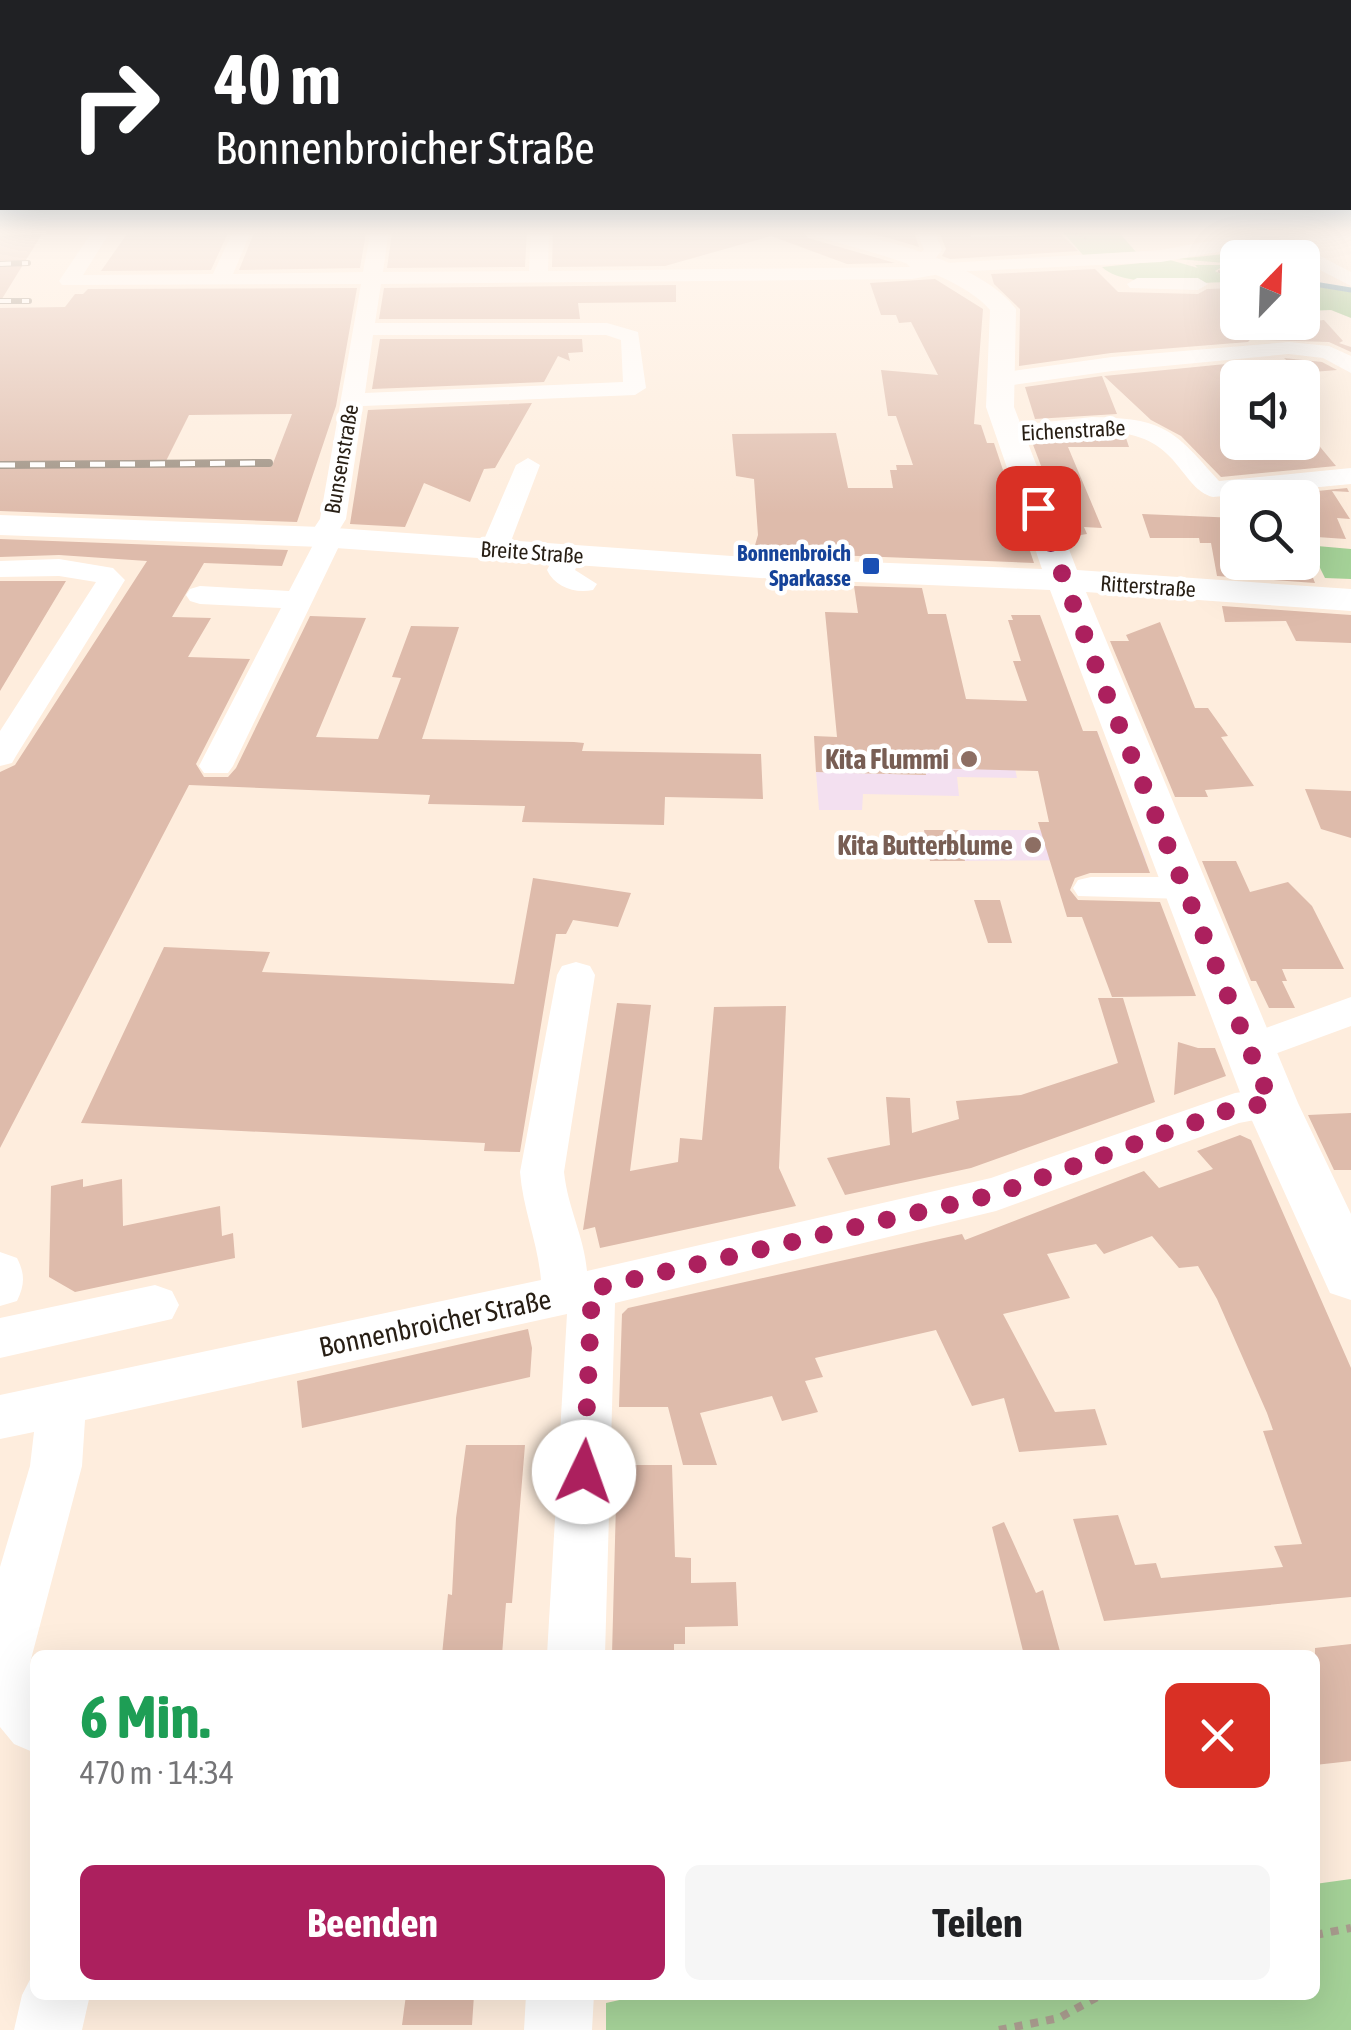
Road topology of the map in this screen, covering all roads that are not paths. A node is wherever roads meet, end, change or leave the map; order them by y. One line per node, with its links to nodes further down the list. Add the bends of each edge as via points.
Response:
1 (364, 324): 5 (street, Bunsenstraße); 5 (street, via 608,329 630,336 635,388)
2 (1002, 324): 4 (main road)
3 (1351, 366): 4 (street, via 1328,352 1289,348)
4 (999, 380): 6 (main road)
5 (351, 400): 11 (street, Bunsenstraße)
6 (1009, 433): 8 (street, Eichenstraße, via 1136,427 1173,443 1213,489); 14 (main road)
7 (528, 465): 10 (street)
8 (1351, 476)
9 (0, 525): 11 (main road, Breite Straße)
10 (494, 550): 11 (main road, Breite Straße); 14 (main road, Breite Straße, via 564,567)
11 (319, 563): 13 (street); 15 (street); 18 (street, Bunsenstraße)
12 (0, 570): 17 (street, via 76,569 111,580)
13 (274, 578)
14 (1064, 580): 16 (main road, Ritterstraße); 20 (main road)
15 (200, 595)
16 (1351, 600)
17 (0, 756)
18 (216, 766)
19 (1091, 888): 20 (street)
20 (1186, 888): 23 (main road)
21 (576, 976): 28 (street, via 542,1172 545,1205)
22 (1351, 1010): 23 (street)
23 (1250, 1049): 24 (main road)
24 (1271, 1103): 26 (main road); 28 (street, Bonnenbroicher Straße, via 1235,1108 996,1194)
25 (0, 1271): 27 (street)
26 (1351, 1276)
27 (0, 1288)
28 (579, 1292): 31 (street, Bonnenbroicher Straße); 33 (street)
29 (155, 1305): 30 (street)
30 (0, 1338)
31 (59, 1404): 32 (street, Bonnenbroicher Straße); 34 (street, via 56,1466 1,1663 6,1689)
32 (0, 1417)
33 (576, 1650)
34 (30, 1717)
35 (55, 2000): 37 (street)
36 (560, 2000): 38 (street)
37 (48, 2030)
38 (558, 2030)

